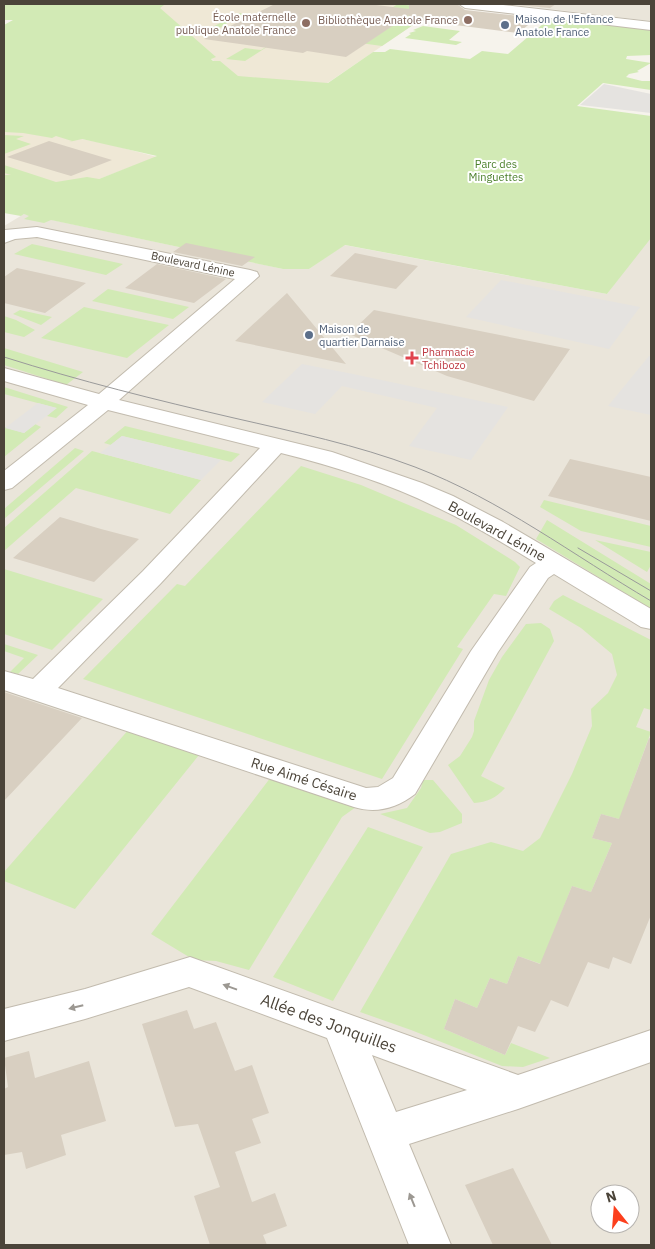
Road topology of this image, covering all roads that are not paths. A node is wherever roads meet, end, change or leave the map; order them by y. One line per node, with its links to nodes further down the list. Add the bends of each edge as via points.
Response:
1 (471, 4): 2 (street)
2 (651, 26)
3 (4, 238): 5 (street, Boulevard Lénine, via 12,234 37,232 250,276)
4 (4, 374): 5 (street, Boulevard Lénine)
5 (102, 402): 6 (street, Boulevard Lénine); 7 (street, Boulevard Lénine)
6 (275, 446): 8 (street, Boulevard Lénine, via 324,457 413,488 472,516); 11 (street, via 152,577)
7 (4, 483)
8 (553, 563): 9 (street, Boulevard Lénine); 11 (street, Rue Aimé Césaire, via 539,573 484,651 404,786 379,800 365,799)
9 (651, 621)
10 (4, 680): 11 (street, Rue Aimé Césaire)
11 (38, 691)
12 (4, 1026): 13 (street, Allée des Jonquilles, one-way to 12, via 190,972)
13 (342, 1028): 15 (street, Allée des Jonquilles); 16 (street)
14 (651, 1046): 15 (street)
15 (518, 1092): 16 (street)
16 (385, 1132): 17 (street, one-way to 16)
17 (430, 1245)

